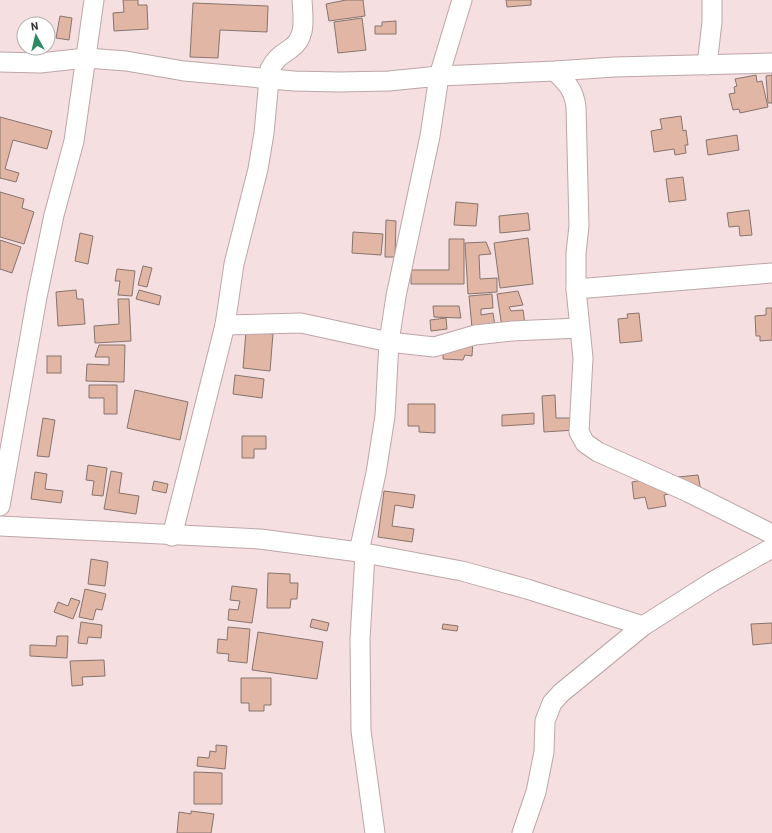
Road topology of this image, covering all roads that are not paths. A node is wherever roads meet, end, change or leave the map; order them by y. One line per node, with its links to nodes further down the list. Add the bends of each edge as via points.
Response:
1 (94, 0): 5 (street)
2 (302, 0): 11 (street, via 303,28 299,40 274,59)
3 (462, 0): 10 (street)
4 (712, 0): 8 (street)
5 (86, 58): 6 (street, via 40,63); 11 (street); 17 (street, via 74,140 54,215 37,297)
6 (0, 62)
7 (772, 63): 8 (street)
8 (707, 66): 9 (street, via 614,67)
9 (555, 71): 10 (street); 13 (street, via 570,85 575,95 579,226)
10 (439, 76): 11 (street, via 389,81 294,82); 16 (street, via 430,136 396,296)
11 (269, 79): 14 (street, via 259,162 234,264)
12 (772, 273): 13 (street)
13 (576, 289): 15 (street)
14 (225, 325): 16 (street, via 301,323); 20 (street)
15 (579, 328): 16 (street, via 474,335 434,347); 19 (street, via 583,358 579,432 585,444)
16 (389, 342): 22 (street, via 385,416)
17 (0, 506)
18 (1, 528): 20 (street)
19 (772, 534)
20 (172, 536): 22 (street, via 260,539)
21 (772, 548): 23 (street)
22 (362, 553): 23 (street, via 462,571); 24 (street, via 361,732)
23 (643, 626): 25 (street, via 552,703 546,721 544,752 536,792)
24 (375, 833)
25 (522, 833)

